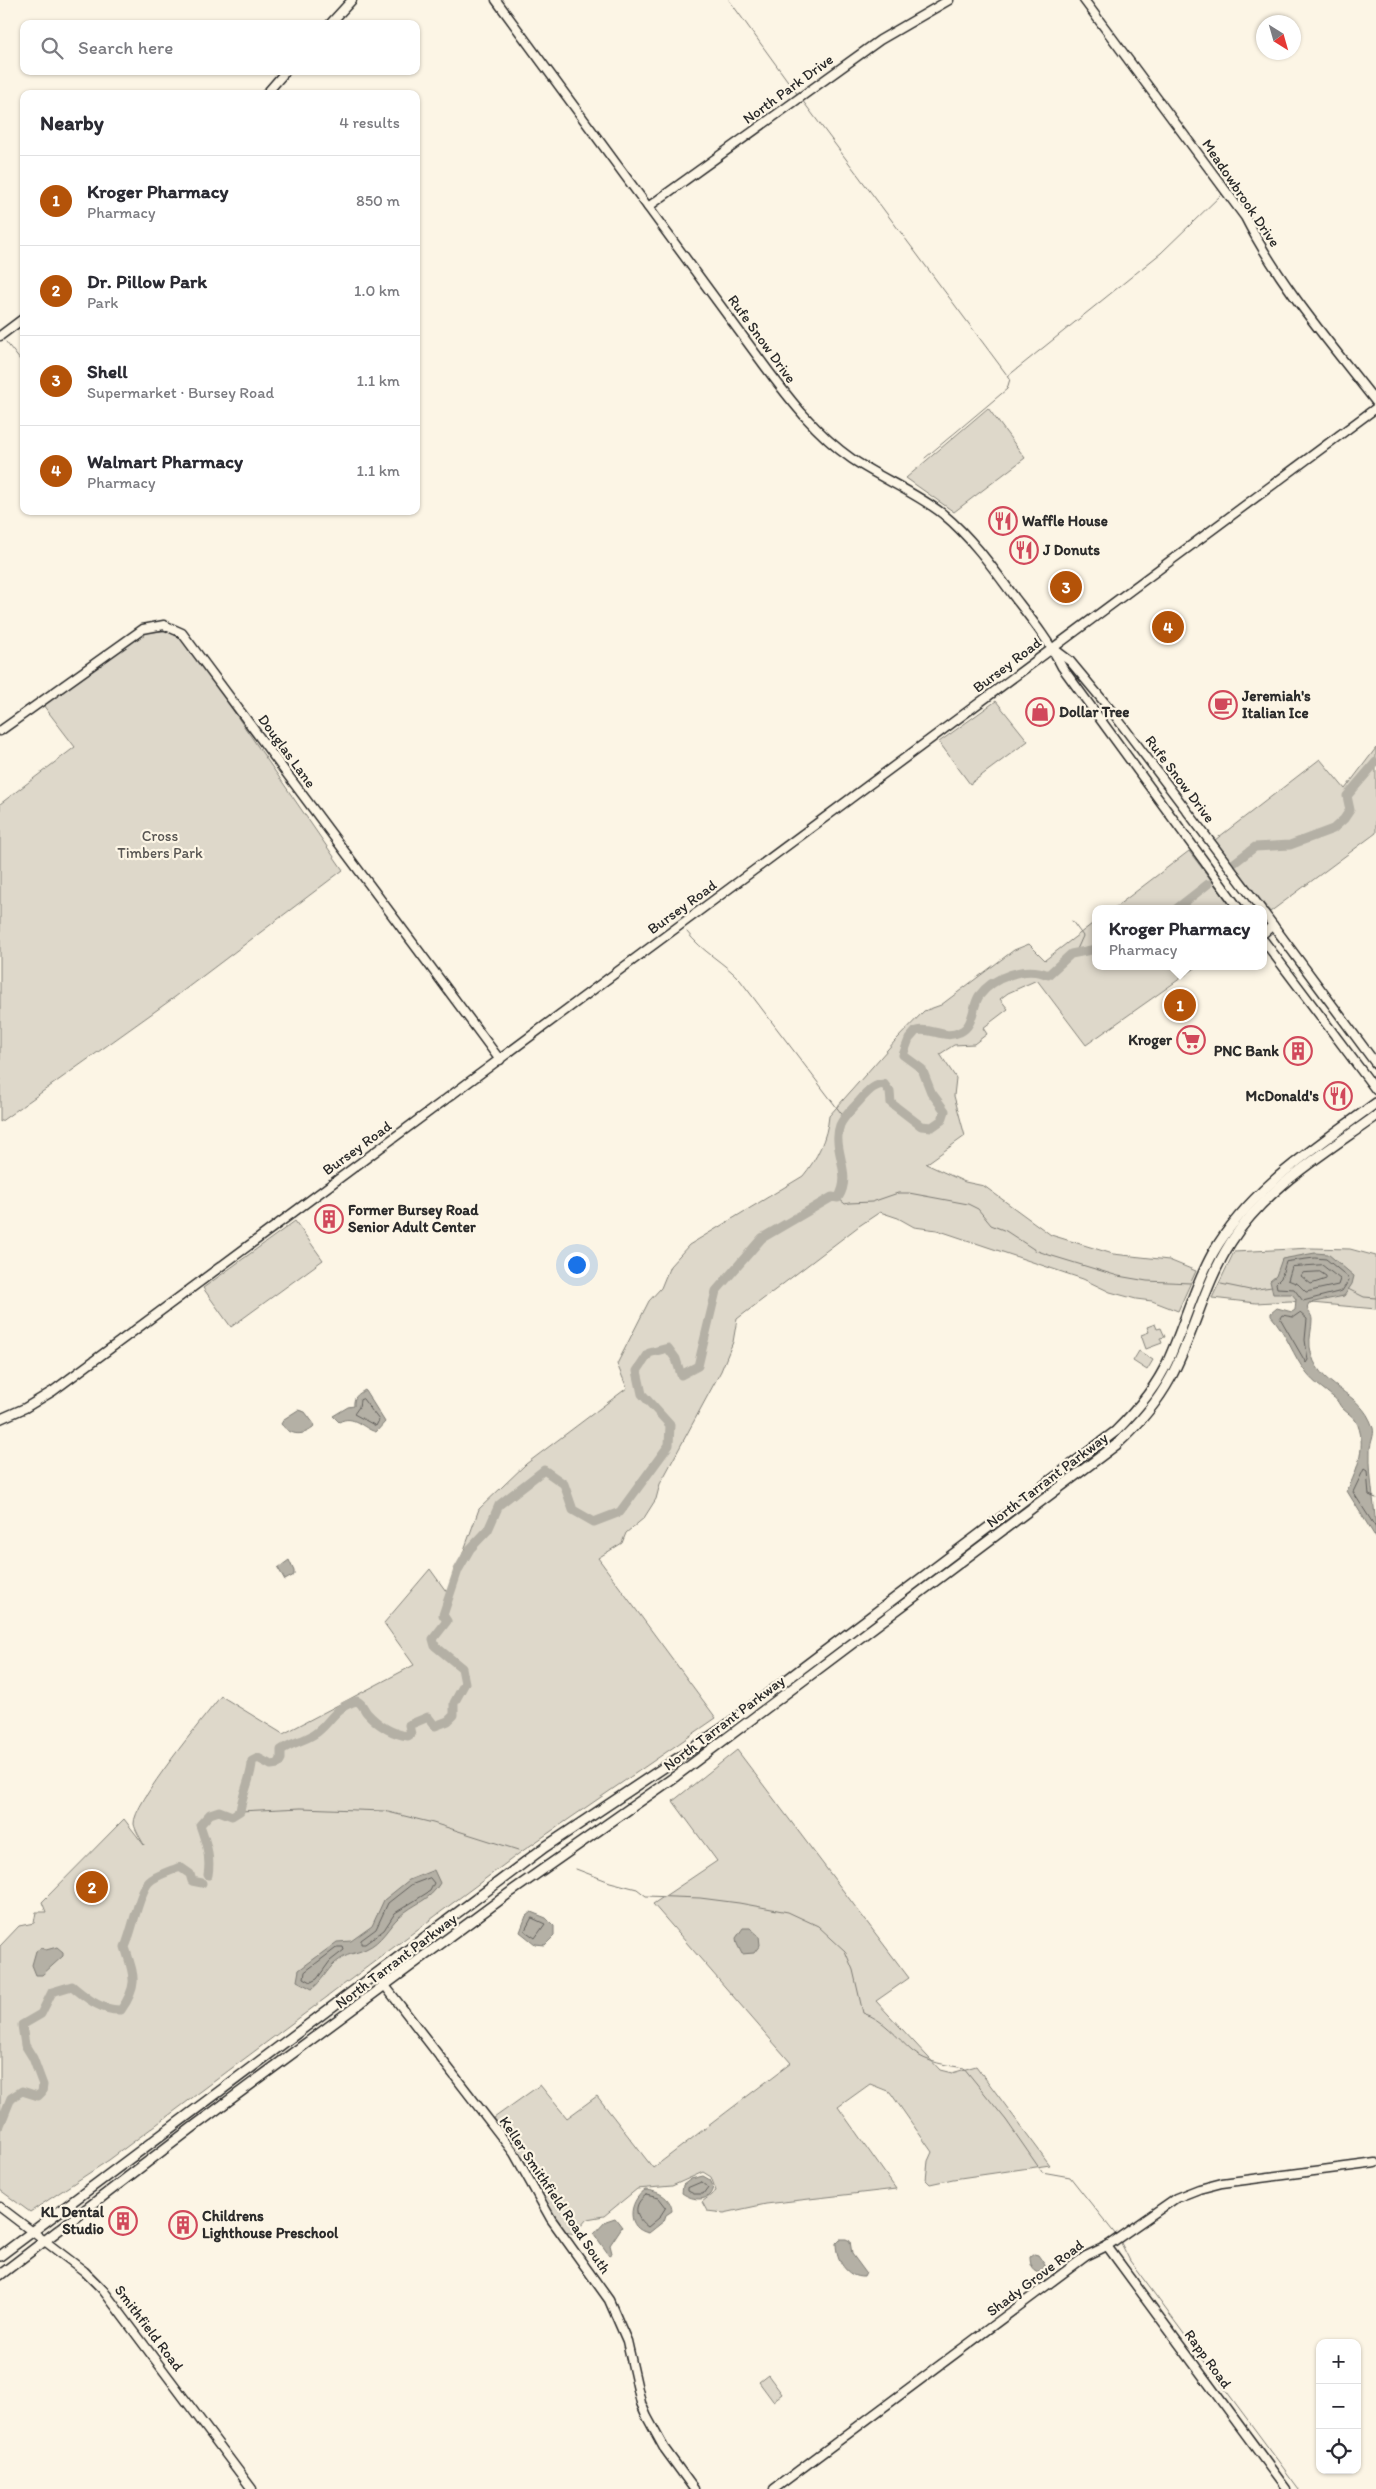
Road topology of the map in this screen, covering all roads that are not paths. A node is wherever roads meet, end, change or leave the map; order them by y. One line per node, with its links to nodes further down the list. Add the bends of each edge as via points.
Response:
1 (352, 0): 5 (main road)
2 (496, 0): 8 (main road, Rufe Snow Drive)
3 (949, 0): 8 (main road, North Park Drive, via 896,30)
4 (1084, 0): 11 (main road, Meadowbrook Drive, via 1239,210 1303,306)
5 (334, 20)
6 (283, 75): 7 (main road)
7 (269, 90)
8 (648, 207): 13 (main road, Rufe Snow Drive, via 808,421 853,460 928,504 954,524 983,555)
9 (20, 321): 10 (main road)
10 (0, 336)
11 (1376, 402)
12 (1376, 408): 13 (main road, Bursey Road)
13 (1052, 647): 15 (main road, Rufe Snow Drive, via 1070,661); 16 (main road, Rufe Snow Drive, via 1062,667); 25 (main road, Bursey Road)
14 (0, 731): 25 (main road, Douglas Lane, via 143,629 164,625 182,633)
15 (1139, 746): 16 (main road); 18 (main road, Rufe Snow Drive)
16 (1126, 756): 17 (main road, Rufe Snow Drive)
17 (1236, 905)
18 (1258, 905)
19 (1267, 916): 20 (main road)
20 (1273, 925): 21 (main road); 23 (main road)
21 (1267, 930)
22 (1267, 945): 24 (main road)
23 (1326, 997): 24 (main road); 26 (main road)
24 (1314, 1006): 27 (main road)
25 (500, 1060): 32 (main road, Bursey Road, via 53,1391)
26 (1376, 1064)
27 (1376, 1090)
28 (1376, 1103): 30 (main road, North Tarrant Parkway)
29 (1376, 1116): 31 (main road, North Tarrant Parkway)
30 (1317, 1147): 31 (main road); 33 (main road, North Tarrant Parkway, via 1265,1188 1228,1230 1204,1271 1165,1369 1145,1400 1116,1431 724,1728 545,1847)
31 (1323, 1155): 34 (main road, North Tarrant Parkway, via 1268,1198 1238,1232 1216,1268 1171,1377 1142,1420 1116,1445 676,1776)
32 (0, 1419)
33 (376, 1974): 34 (main road, Keller Smithfield Road South); 35 (main road, North Tarrant Parkway)
34 (385, 1985): 36 (main road, North Tarrant Parkway); 44 (main road, Keller Smithfield Road South, via 514,2153 551,2219 609,2300 627,2341 647,2418)
35 (275, 2049): 36 (main road); 39 (main road, North Tarrant Parkway)
36 (284, 2061): 40 (main road, North Tarrant Parkway)
37 (1376, 2163): 41 (main road, Shady Grove Road, via 1210,2185 1176,2198)
38 (0, 2206): 39 (main road, Smithfield Road)
39 (31, 2232): 40 (main road, Smithfield Road); 42 (main road, North Tarrant Parkway)
40 (43, 2241): 43 (main road, North Tarrant Parkway); 45 (main road, Smithfield Road, via 84,2271 103,2290)
41 (1110, 2244): 48 (main road, Shady Grove Road, via 1086,2256); 49 (main road, Rapp Road)
42 (0, 2256)
43 (0, 2275)
44 (686, 2478): 46 (main road, Keller Smithfield Road South); 47 (main road, Keller Smithfield Road South)
45 (252, 2489)
46 (694, 2489)
47 (703, 2489)
48 (774, 2489)
49 (1286, 2489)

